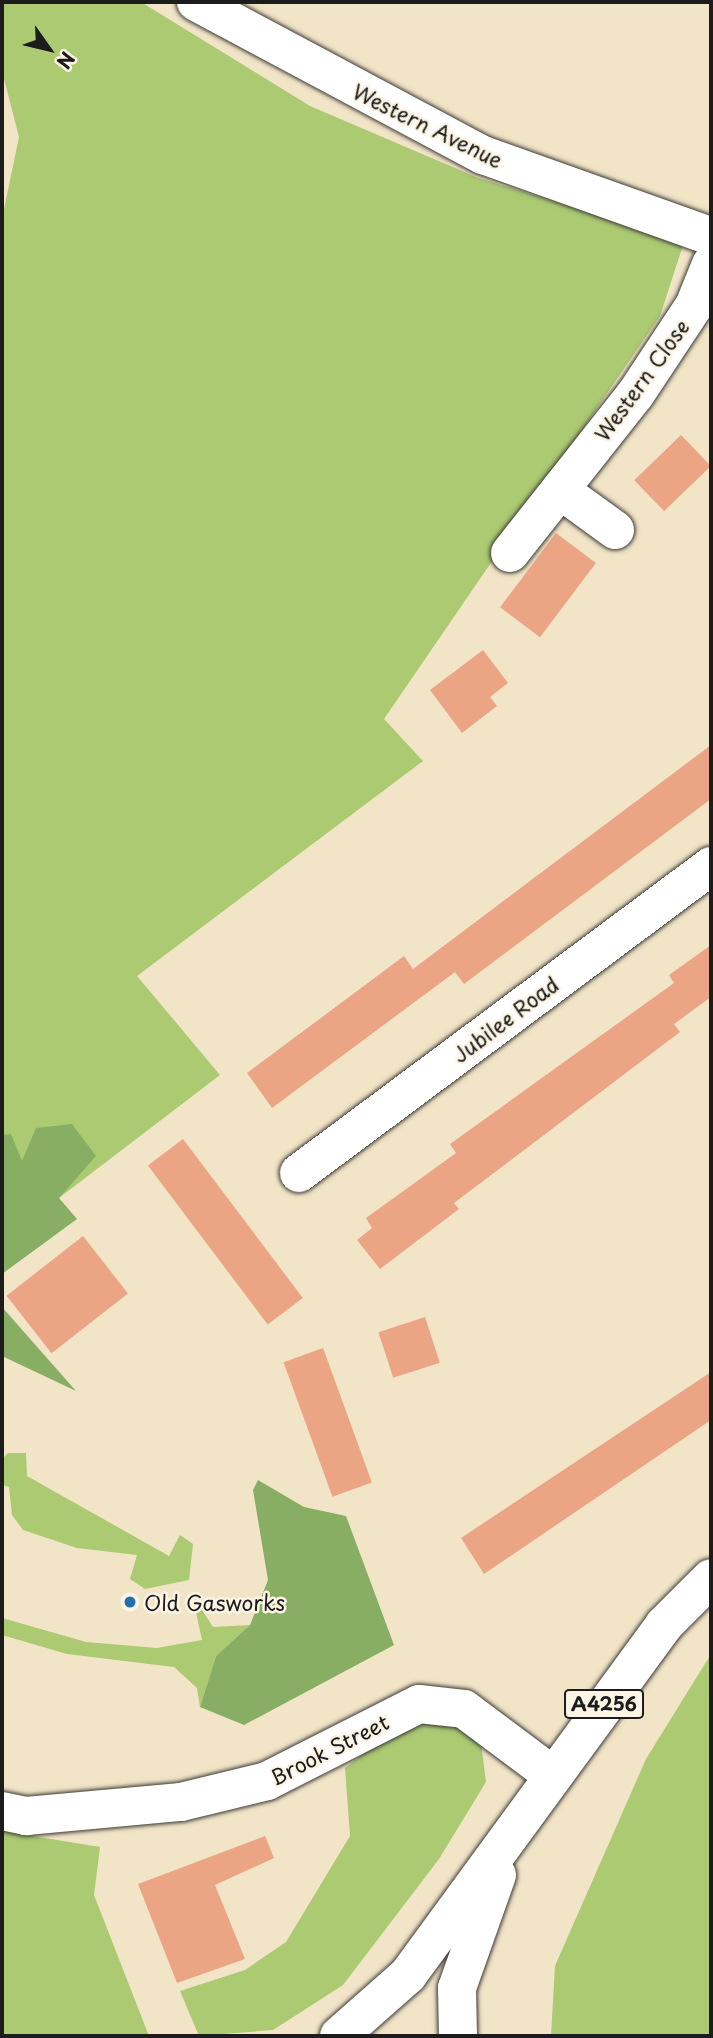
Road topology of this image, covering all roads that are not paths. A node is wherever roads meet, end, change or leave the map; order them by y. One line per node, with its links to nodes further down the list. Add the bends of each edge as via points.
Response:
1 (196, 2): 2 (street, Western Avenue, via 483,155)
2 (711, 236)
3 (711, 264): 4 (street, Western Close, via 680,328)
4 (560, 490): 5 (street); 6 (street, Western Close)
5 (615, 530)
6 (510, 553)
7 (711, 866): 8 (street, Jubilee Road)
8 (299, 1173)
9 (711, 1578): 10 (street, A4256, via 664,1625)
10 (551, 1774): 11 (street, Brook Street, via 464,1709 419,1703 267,1781 181,1802 26,1816); 12 (street, A4256)
11 (2, 1811)
12 (510, 1840): 13 (street, A4256, via 408,1975); 14 (street, A4256, via 457,1988)
13 (339, 2036)
14 (458, 2036)

